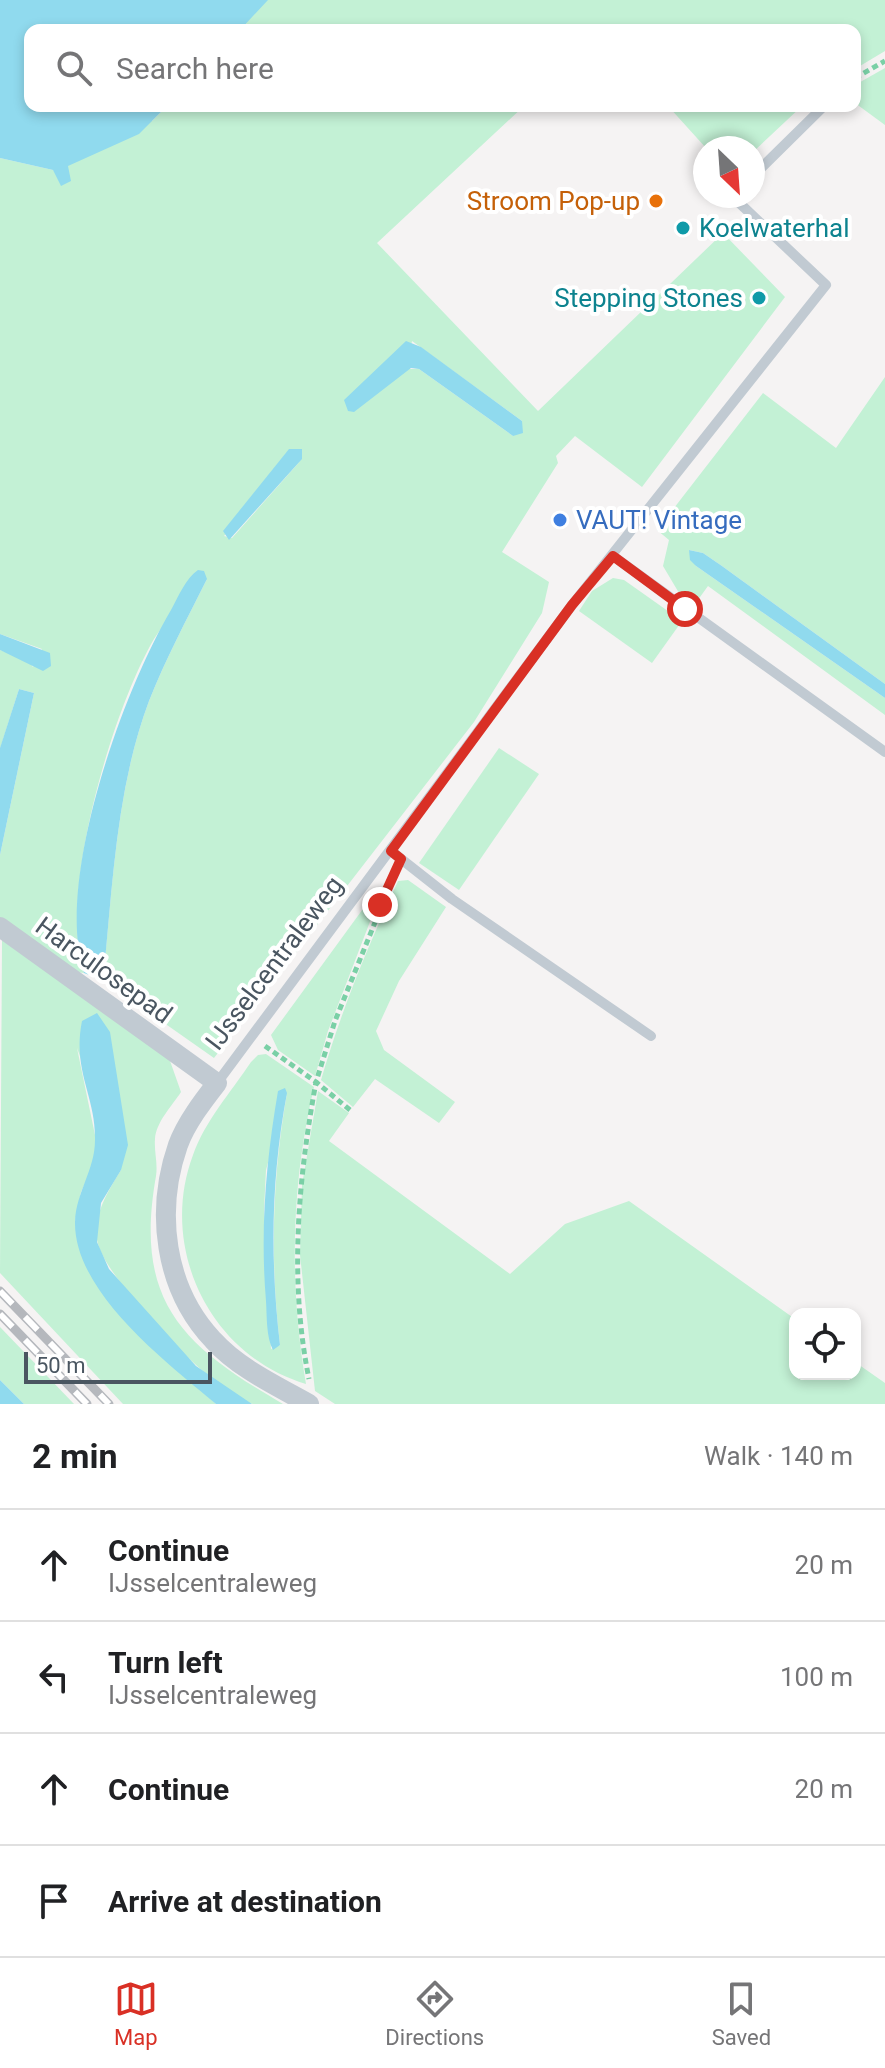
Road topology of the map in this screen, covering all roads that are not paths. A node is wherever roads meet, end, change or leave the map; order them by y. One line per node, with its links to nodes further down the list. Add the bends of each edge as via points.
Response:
1 (818, 112): 2 (lane)
2 (765, 164)
3 (745, 208): 4 (lane, IJsselcentraleweg, via 826,285)
4 (613, 556): 5 (lane); 6 (lane, IJsselcentraleweg)
5 (885, 752)
6 (391, 851): 8 (lane); 9 (lane, IJsselcentraleweg)
7 (0, 927): 9 (street, Harculosepad)
8 (651, 1036)
9 (217, 1083): 10 (street, IJsselcentraleweg, via 179,1143 168,1184 166,1228 173,1272 191,1311 214,1341 260,1377)
10 (310, 1396)

